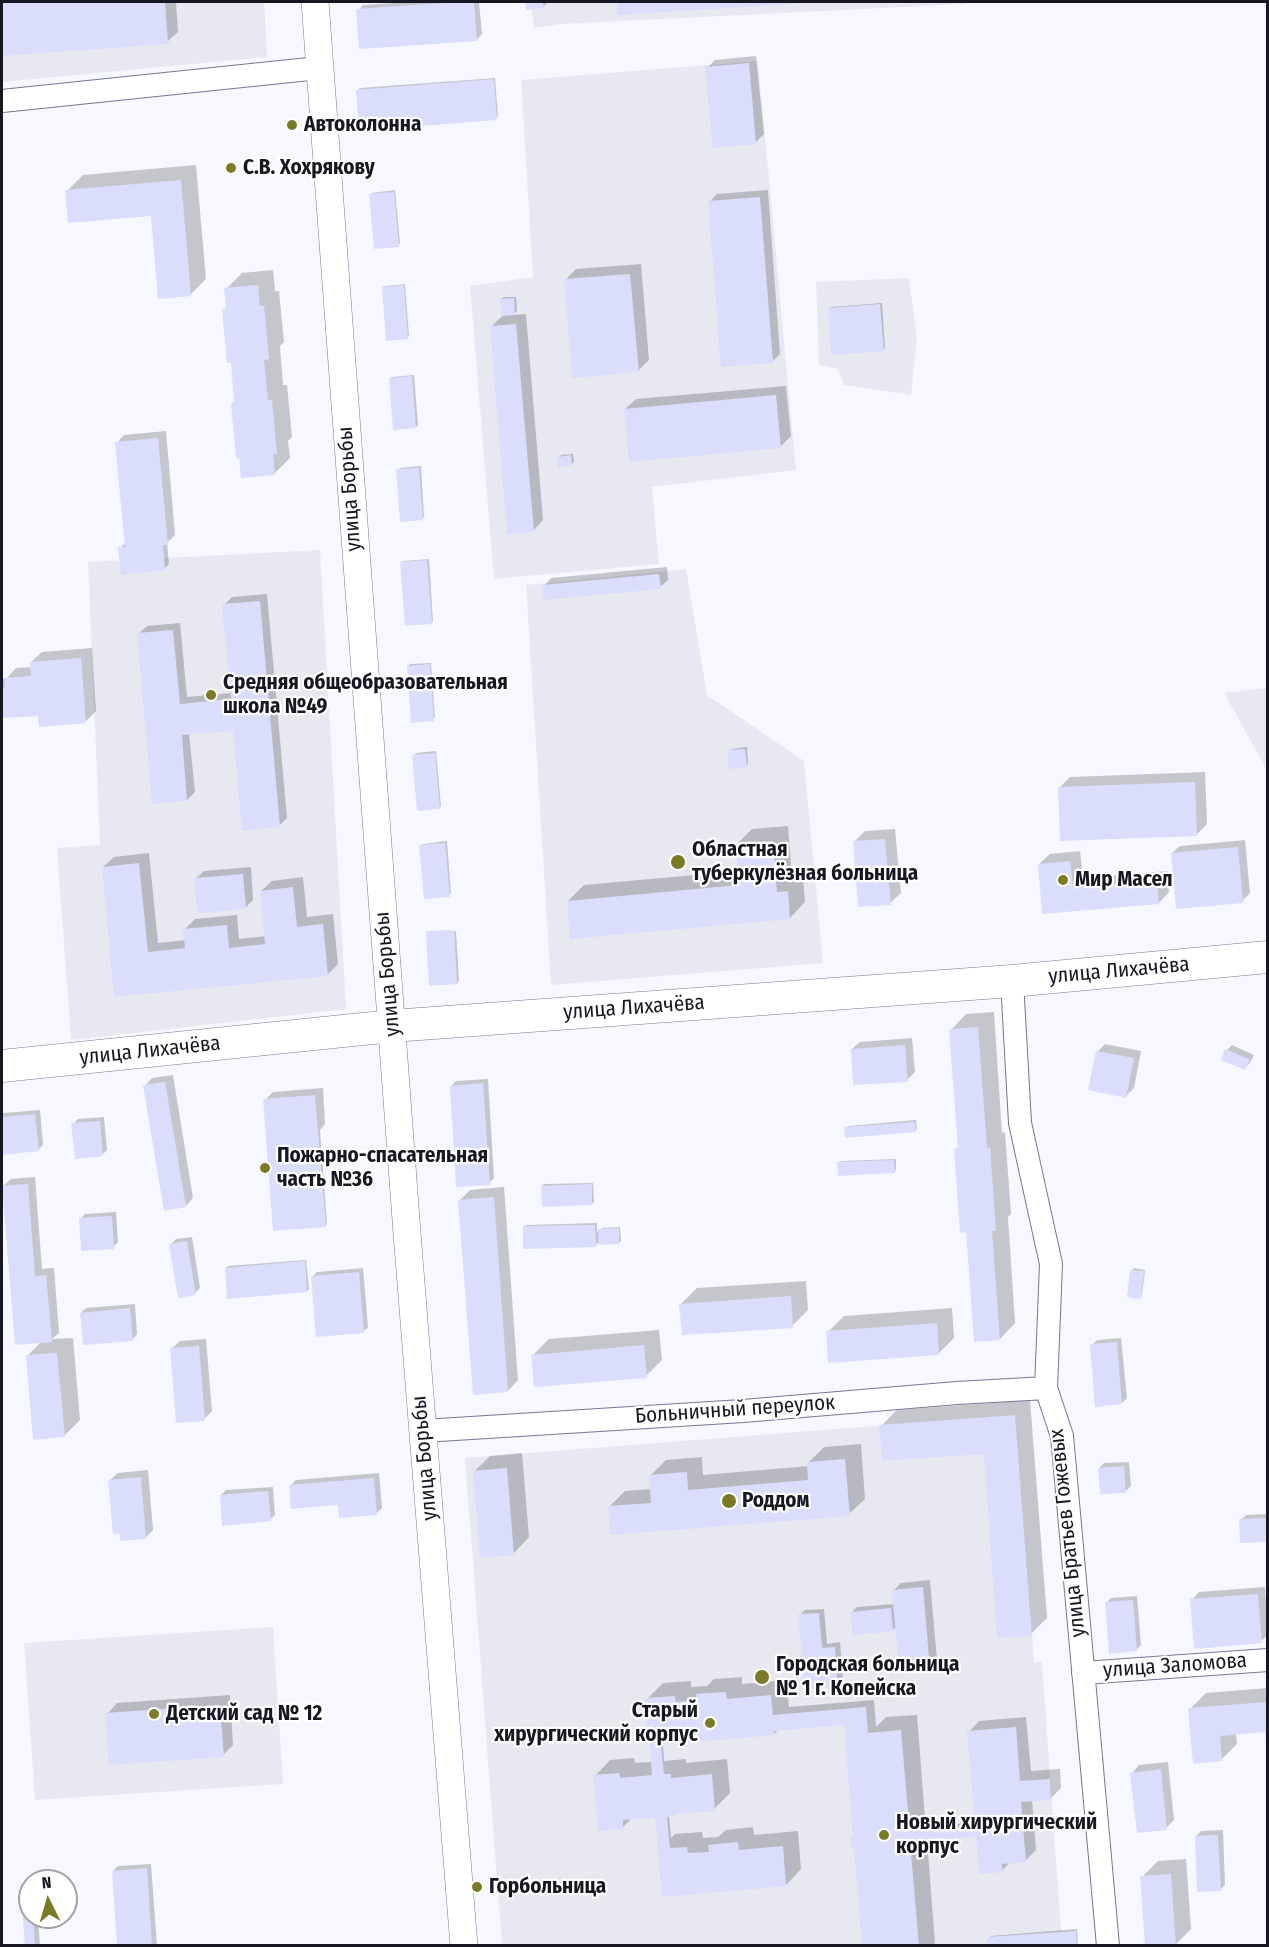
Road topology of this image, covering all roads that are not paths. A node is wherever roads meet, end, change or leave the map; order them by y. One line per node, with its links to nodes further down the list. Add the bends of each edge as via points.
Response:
1 (315, 2): 2 (street, улица Борьбы)
2 (320, 68): 3 (street); 6 (street, улица Борьбы)
3 (2, 101)
4 (1268, 957): 5 (main road, улица Лихачёва)
5 (1012, 981): 6 (main road, улица Лихачёва); 8 (street, улица Братьев Гожевых, via 1020,1123 1051,1264)
6 (392, 1026): 7 (main road, улица Лихачёва); 9 (street, улица Борьбы)
7 (2, 1066)
8 (1046, 1388): 9 (street, Больничный переулок); 11 (street, улица Братьев Гожевых, via 1062,1436)
9 (423, 1431): 12 (street, улица Борьбы)
10 (1268, 1660): 11 (street, улица Заломова)
11 (1083, 1673): 13 (street, улица Братьев Гожевых)
12 (464, 1946)
13 (1108, 1946)

